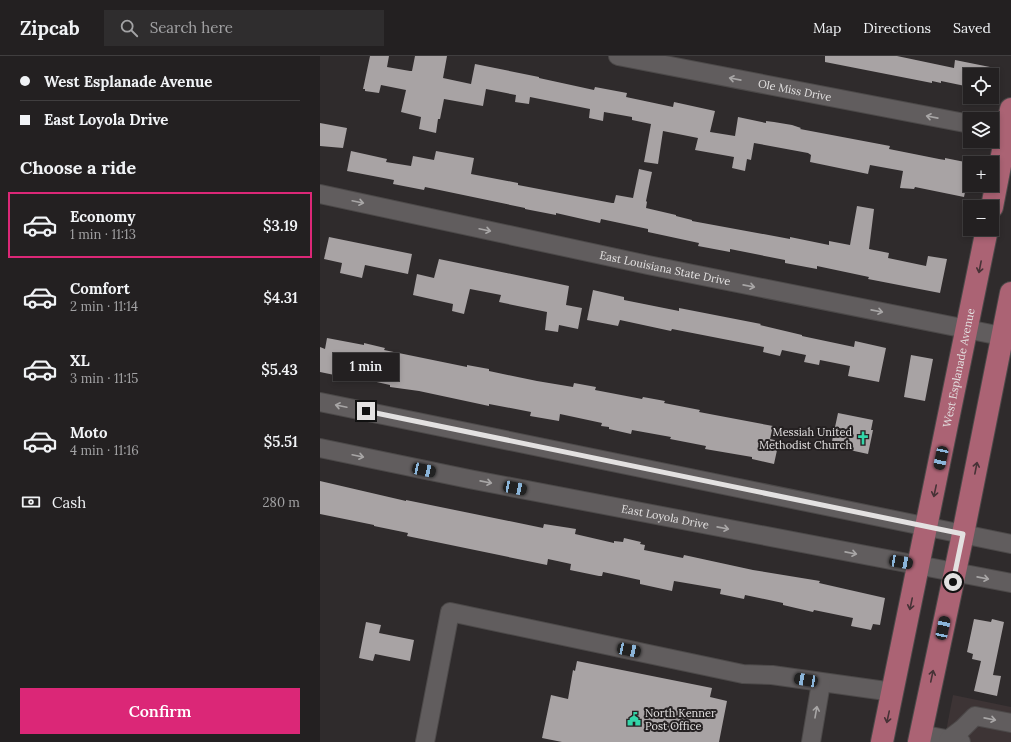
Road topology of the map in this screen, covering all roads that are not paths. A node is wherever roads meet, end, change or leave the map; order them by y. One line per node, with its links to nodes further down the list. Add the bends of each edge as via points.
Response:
1 (618, 56): 3 (street, Ole Miss Drive, one-way to 1)
2 (1011, 109): 4 (main road)
3 (963, 123)
4 (1003, 131): 6 (main road)
5 (320, 194): 9 (street, East Louisiana State Drive, one-way to 9, via 648,266)
6 (993, 200)
7 (986, 236): 9 (main road, West Esplanade Avenue, one-way to 9)
8 (1011, 293): 10 (main road)
9 (968, 329): 10 (street, East Louisiana State Drive); 13 (main road, West Esplanade Avenue, one-way to 13)
10 (1007, 338): 14 (main road, one-way to 10)
11 (320, 402): 13 (street, one-way to 11)
12 (320, 448): 16 (street, East Loyola Drive, one-way to 16)
13 (927, 526): 14 (street); 16 (main road, West Esplanade Avenue)
14 (963, 534): 15 (street); 17 (main road)
15 (1011, 544)
16 (919, 566): 17 (street, East Loyola Drive); 20 (main road, West Esplanade Avenue, one-way to 20)
17 (955, 572): 18 (street, East Loyola Drive, one-way to 18); 21 (main road, one-way to 17)
18 (1011, 583)
19 (821, 683): 20 (street); 25 (street, via 772,674 743,674 450,612); 26 (street, one-way to 19)
20 (893, 692): 21 (main road); 27 (main road, West Esplanade Avenue, one-way to 27)
21 (927, 698): 23 (main road)
22 (1011, 723): 24 (street, one-way to 22, via 975,716)
23 (919, 738): 24 (street)
24 (953, 741)
25 (424, 742)
26 (811, 742)
27 (882, 742)

